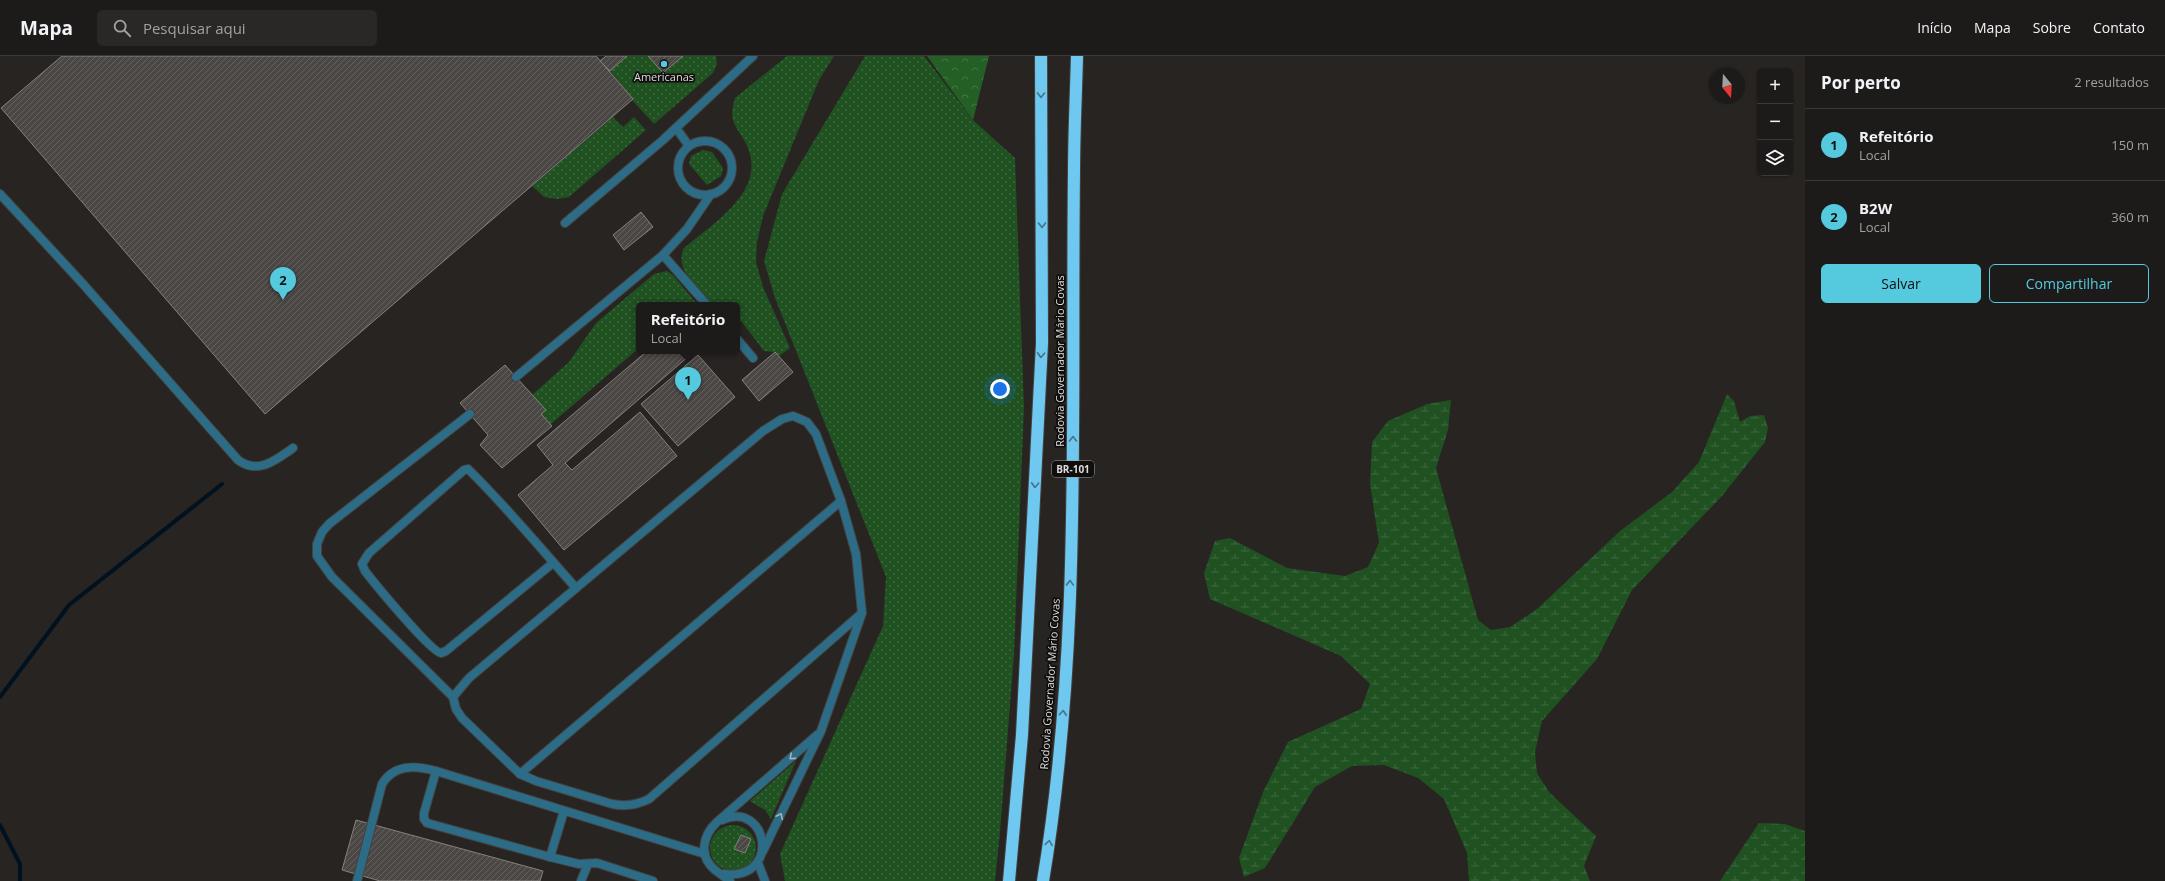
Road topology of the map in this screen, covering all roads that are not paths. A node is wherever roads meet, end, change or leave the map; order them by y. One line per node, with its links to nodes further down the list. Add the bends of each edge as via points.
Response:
1 (752, 56): 4 (lane)
2 (1041, 56): 37 (highway, Rodovia Governador Mário Covas / BR-101, one-way to 37, via 1042,343 1022,735)
3 (1077, 56): 38 (highway, Rodovia Governador Mário Covas / BR-101, one-way to 3, via 1056,790 1073,511)
4 (676, 128): 5 (lane); 8 (lane)
5 (689, 146): 7 (lane, via 678,164 678,174 683,184 695,193); 7 (lane, via 709,141 727,152 731,162 728,182)
6 (0, 194): 15 (lane, via 238,460 249,467 268,464)
7 (711, 194): 9 (lane, via 688,229)
8 (565, 223)
9 (663, 255): 10 (lane); 13 (lane)
10 (704, 302)
11 (740, 343): 12 (lane)
12 (753, 358)
13 (516, 377)
14 (470, 414): 20 (lane, via 342,512 322,532 317,544 317,556 332,577)
15 (293, 448)
16 (841, 501): 18 (lane, via 816,434 811,427 793,416 782,419 763,431); 19 (lane, via 856,554); 23 (lane)
17 (553, 563): 17 (lane, via 468,469 368,554 362,564 364,572 432,650 441,653); 18 (lane)
18 (576, 588): 20 (lane, via 469,678)
19 (862, 613): 21 (lane); 23 (lane, via 650,799 639,804 623,806)
20 (454, 697): 23 (lane, via 456,708 462,718)
21 (821, 731): 25 (lane, one-way to 25); 26 (lane, one-way to 21)
22 (436, 771): 24 (lane); 28 (lane, via 424,813 427,823); 32 (lane, via 422,766 410,766 388,775 382,784)
23 (520, 774)
24 (564, 811): 27 (lane); 28 (lane)
25 (717, 822): 26 (lane, via 731,818 746,820 760,834); 27 (lane, via 706,836)
26 (763, 851): 29 (lane)
27 (705, 854): 31 (lane, via 715,870)
28 (550, 857): 30 (lane)
29 (758, 863): 31 (lane, via 741,875); 36 (lane)
30 (588, 864): 33 (lane); 34 (lane, via 596,862)
31 (723, 874): 35 (lane)
32 (358, 881)
33 (581, 881)
34 (653, 881)
35 (730, 881)
36 (765, 881)
37 (1009, 881)
38 (1043, 881)

